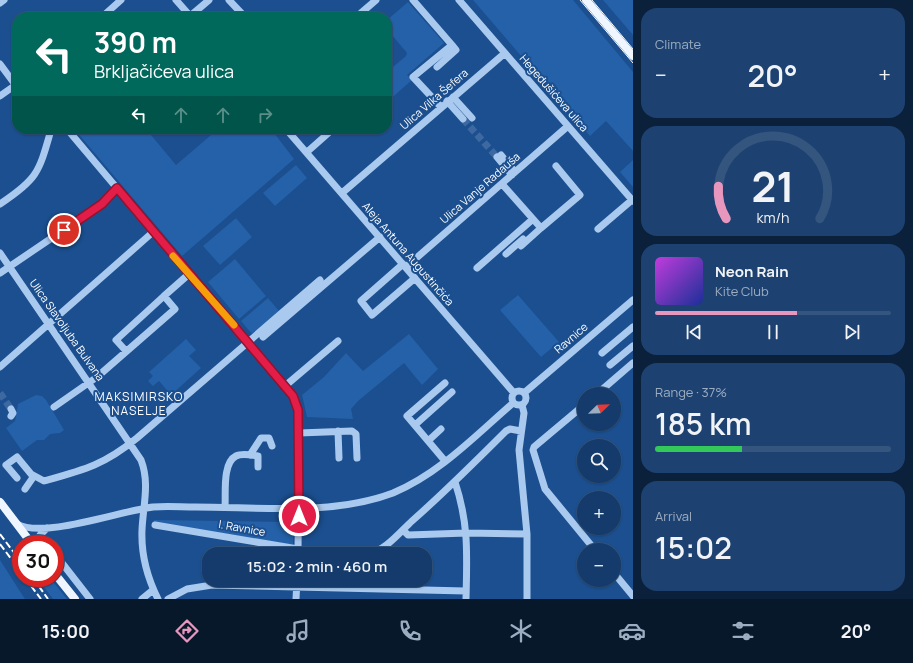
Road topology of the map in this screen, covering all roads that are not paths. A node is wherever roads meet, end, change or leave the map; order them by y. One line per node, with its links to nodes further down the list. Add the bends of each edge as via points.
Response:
1 (4, 0): 10 (street)
2 (121, 0): 11 (street)
3 (176, 0): 12 (street)
4 (209, 0): 13 (street)
5 (229, 0): 14 (street)
6 (376, 0): 15 (street)
7 (413, 0): 16 (street)
8 (459, 0): 17 (street, Hegedušićeva ulica)
9 (586, 0): 18 (main road)
10 (0, 3)
11 (108, 12)
12 (186, 12)
13 (196, 12)
14 (240, 12)
15 (362, 12)
16 (452, 45): 20 (street, via 456,50); 25 (street, via 413,77)
17 (505, 53): 24 (street, Ulica Vilka Šefera); 28 (street, Hegedušićeva ulica)
18 (633, 56)
19 (0, 64): 21 (street)
20 (437, 67)
21 (12, 79)
22 (12, 88): 23 (street)
23 (0, 96)
24 (450, 99): 25 (street, Ulica Vilka Šefera); 26 (street); 27 (street)
25 (440, 108): 39 (street, Ulica Vilka Šefera)
26 (472, 118)
27 (463, 119)
28 (568, 126): 36 (street, Ulica Vanje Radauša); 40 (street, Hegedušićeva ulica)
29 (51, 134): 41 (street, via 36,174 25,186)
30 (70, 134): 38 (street)
31 (291, 134): 33 (street, Aleja Antuna Augustinčića)
32 (327, 134): 33 (street)
33 (307, 152): 39 (street, Aleja Antuna Augustinčića)
34 (499, 156): 36 (street)
35 (556, 166): 42 (street, via 580,195)
36 (514, 174): 37 (street, Ulica Vanje Radauša)
37 (502, 184): 42 (street); 50 (street, Ulica Vanje Radauša)
38 (117, 188): 44 (street); 49 (street, via 102,204)
39 (342, 193): 45 (street, Aleja Antuna Augustinčića)
40 (632, 201): 43 (street)
41 (0, 204)
42 (538, 224): 46 (street); 48 (street); 51 (street)
43 (598, 229)
44 (153, 232): 53 (street); 58 (street)
45 (380, 237): 50 (street, Aleja Antuna Augustinčića); 60 (street)
46 (521, 246)
47 (0, 253): 49 (street, Ulica Slavoljuba Bulvana)
48 (506, 254)
49 (9, 266): 52 (street); 58 (street, Ulica Slavoljuba Bulvana)
50 (404, 266): 54 (street, Aleja Antuna Augustinčića); 54 (street, Ulica Vanje Radauša, via 361,301 372,315)
51 (477, 268)
52 (0, 273)
53 (189, 274): 56 (street); 62 (street)
54 (415, 278): 74 (street, Aleja Antuna Augustinčića)
55 (320, 280): 62 (street)
56 (164, 296): 64 (street, via 116,340); 64 (street, via 175,309)
57 (633, 300): 75 (street, Ravnice)
58 (48, 324): 68 (street); 69 (street, Ulica Slavoljuba Bulvana)
59 (633, 327): 65 (street)
60 (263, 337)
61 (338, 341): 71 (street)
62 (248, 342): 71 (street); 86 (street)
63 (633, 346): 67 (street)
64 (126, 352): 69 (street)
65 (602, 353)
66 (633, 363): 72 (street)
67 (610, 365)
68 (0, 367)
69 (89, 382): 78 (street); 86 (street, Ulica Slavoljuba Bulvana)
70 (445, 383): 80 (street, via 407,416)
71 (285, 386): 84 (street, via 297,403)
72 (605, 387)
73 (452, 392): 80 (street)
74 (514, 393): 75 (street); 76 (street)
75 (524, 393): 77 (street, via 526,400)
76 (513, 403): 77 (street); 91 (street)
77 (522, 405): 83 (street, via 524,413)
78 (54, 407)
79 (577, 411): 109 (street, via 533,450 545,489)
80 (415, 425): 85 (street)
81 (442, 429): 85 (street)
82 (338, 431): 84 (street); 89 (street); 90 (street, via 352,431 356,434)
83 (521, 431): 95 (street, via 506,431); 106 (street, via 519,450)
84 (299, 433): 100 (street)
85 (428, 441): 91 (street)
86 (130, 443): 93 (street, via 97,465 44,481); 99 (street, Ulica Slavoljuba Bulvana, via 141,460 145,475)
87 (272, 446): 88 (street, via 269,438 260,438)
88 (250, 455): 92 (street, via 258,456); 98 (street, via 237,455 228,465)
89 (339, 458)
90 (357, 458)
91 (444, 461): 100 (street, via 432,472 406,487 371,500 338,506)
92 (258, 467)
93 (34, 476): 94 (street, via 17,457 6,465); 96 (street)
94 (17, 478)
95 (455, 482): 104 (street); 105 (street)
96 (25, 489)
97 (0, 502): 101 (main road)
98 (225, 507): 99 (street); 100 (street)
99 (144, 508): 103 (street); 119 (street, Ulica Slavoljuba Bulvana, via 142,548)
100 (299, 508): 111 (street)
101 (17, 524): 103 (street, via 24,528); 107 (main road)
102 (155, 524): 110 (street, I. Ravnice)
103 (48, 528): 108 (street)
104 (403, 530): 105 (street, via 408,535); 112 (street)
105 (467, 532): 106 (street); 120 (street)
106 (527, 534): 128 (street)
107 (25, 535)
108 (40, 535)
109 (589, 543)
110 (272, 547)
111 (298, 547)
112 (382, 547)
113 (64, 566): 123 (street)
114 (621, 581): 121 (street)
115 (64, 586): 122 (main road)
116 (202, 587): 126 (street, via 187,589)
117 (297, 587): 127 (street)
118 (343, 587): 120 (street)
119 (153, 590): 124 (street); 125 (street, Ulica Slavoljuba Bulvana)
120 (466, 595)
121 (633, 596)
122 (74, 599)
123 (90, 599)
124 (142, 599)
125 (158, 599)
126 (168, 599)
127 (296, 599)
128 (527, 599)

